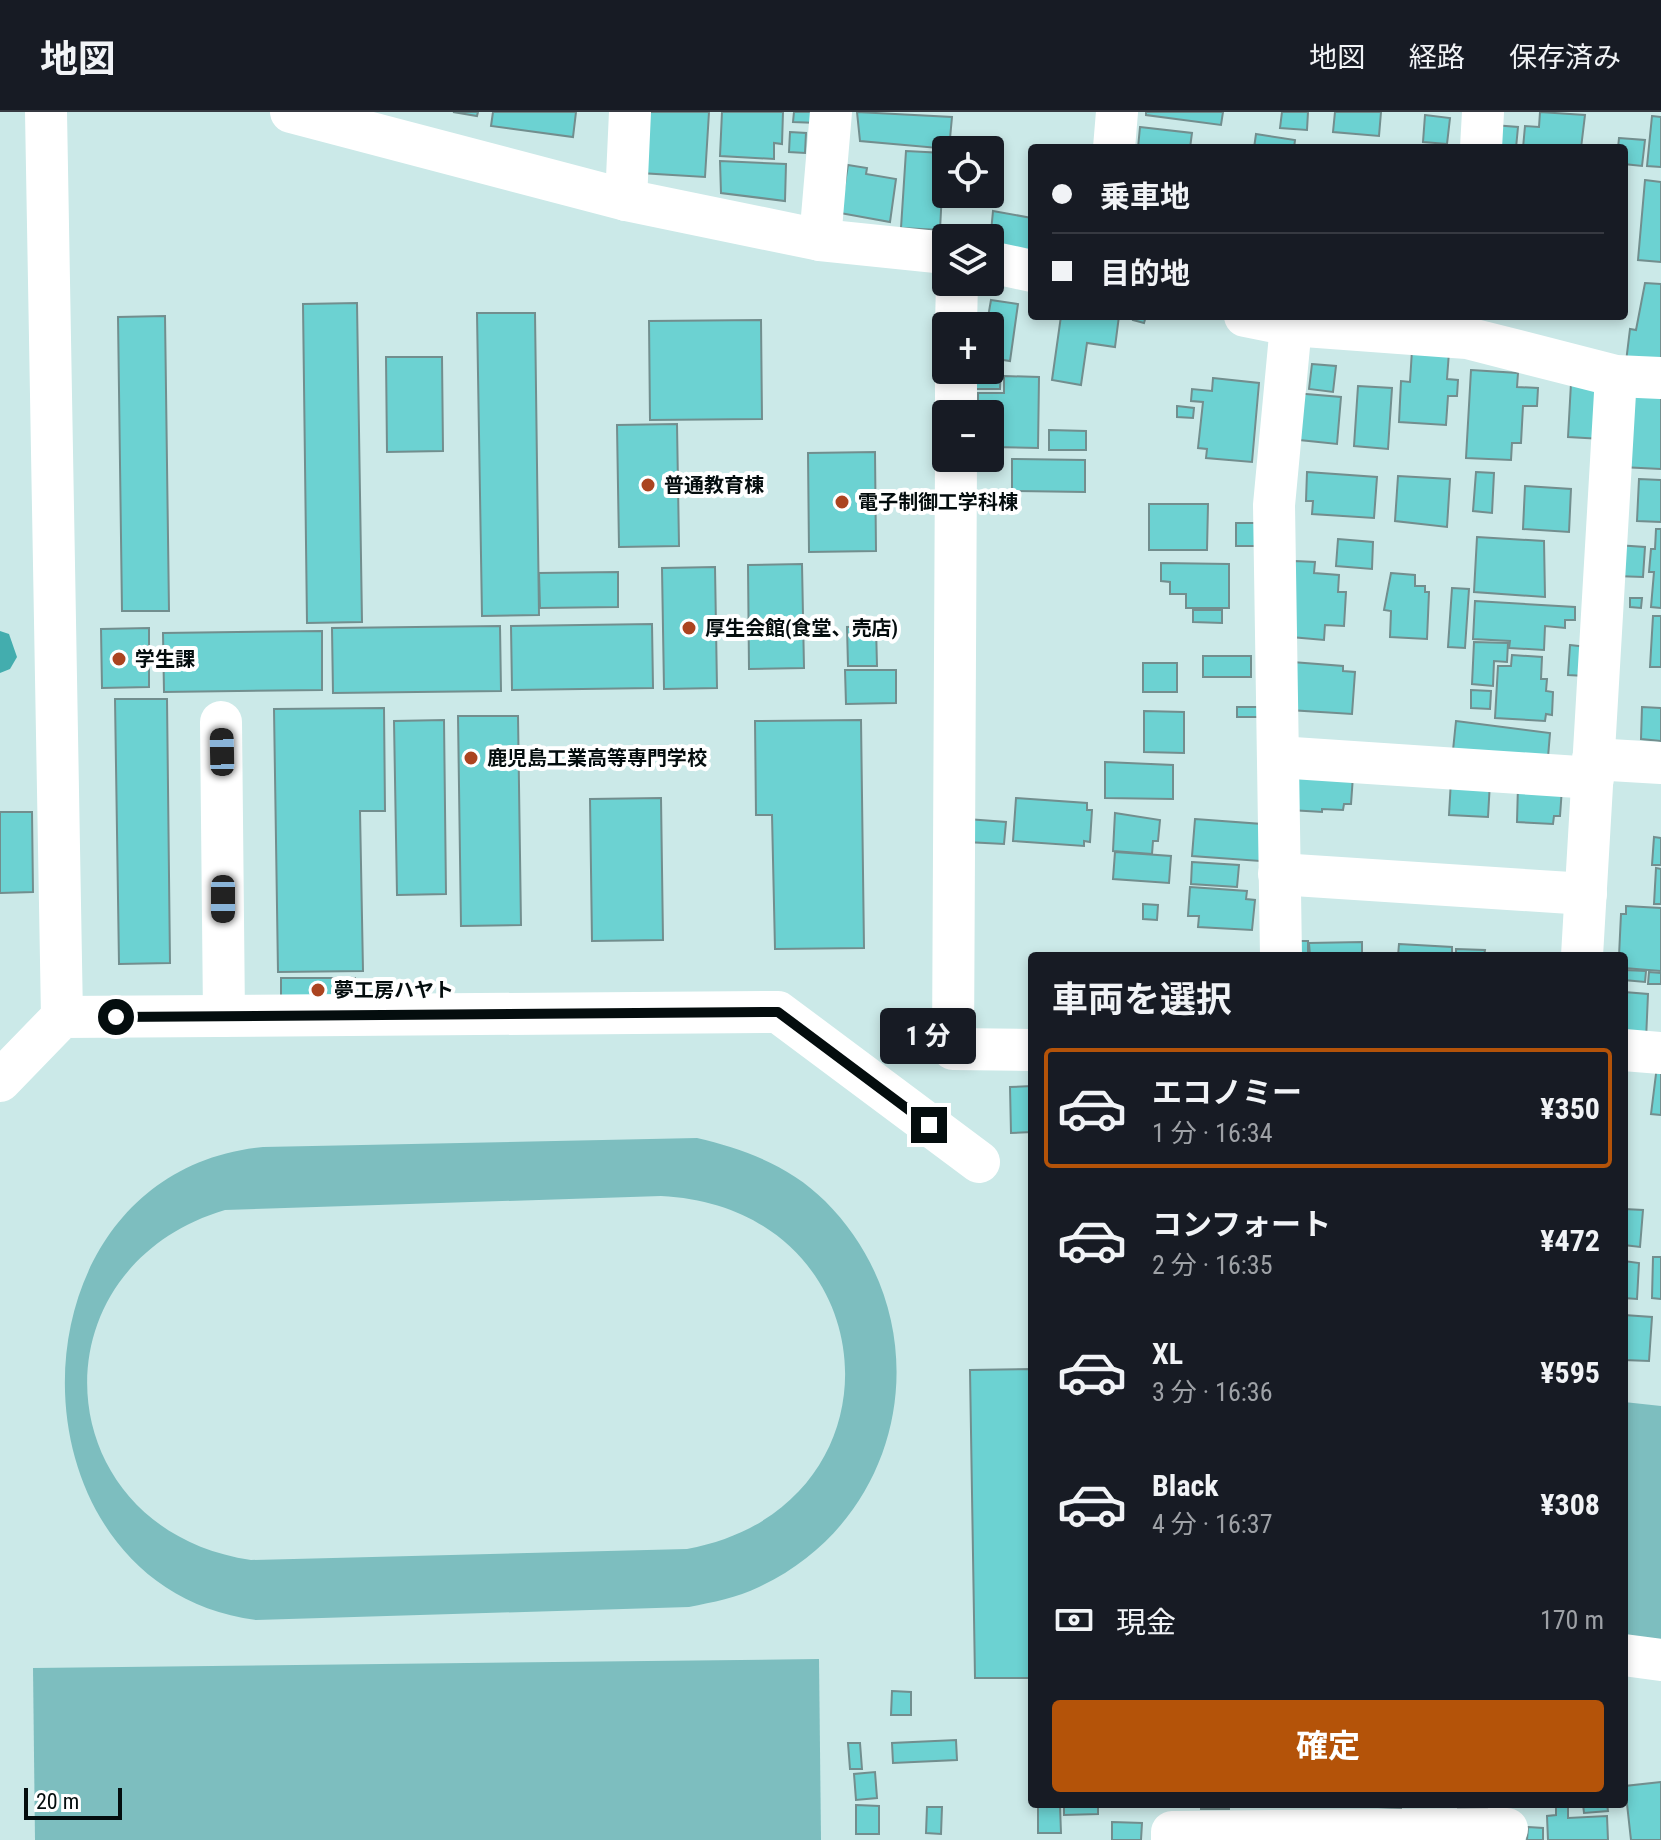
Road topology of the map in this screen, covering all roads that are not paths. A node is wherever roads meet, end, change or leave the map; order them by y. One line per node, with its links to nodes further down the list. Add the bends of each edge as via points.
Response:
1 (46, 112): 29 (street)
2 (291, 112): 9 (street)
3 (630, 112): 9 (street)
4 (831, 112): 10 (street)
5 (1117, 112): 7 (street)
6 (1483, 112): 8 (street)
7 (1114, 144)
8 (1481, 144)
9 (626, 200): 10 (street)
10 (820, 240): 11 (street)
11 (932, 252)
12 (1004, 265): 13 (street)
13 (1028, 270)
14 (1265, 320): 15 (street)
15 (1291, 325): 16 (street); 21 (street, via 1274,505)
16 (1468, 327): 17 (street)
17 (1616, 376): 18 (street); 23 (street)
18 (1661, 378)
19 (956, 472): 30 (street, via 953,1049)
20 (221, 722): 28 (street)
21 (1278, 757): 23 (street); 24 (street)
22 (1661, 763): 23 (street)
23 (1593, 768): 25 (street)
24 (1279, 874): 25 (street); 26 (street)
25 (1586, 894): 27 (street)
26 (1281, 952)
27 (1582, 952)
28 (224, 1016): 29 (street); 34 (street, via 778,1012)
29 (62, 1017): 33 (street)
30 (1028, 1050)
31 (1628, 1050): 32 (street)
32 (1661, 1053)
33 (0, 1081)
34 (979, 1162)
35 (1628, 1656): 36 (street)
36 (1661, 1660)
37 (1508, 1824): 38 (street)
38 (1348, 1836): 39 (street, via 1172,1832)
39 (1172, 1840)

